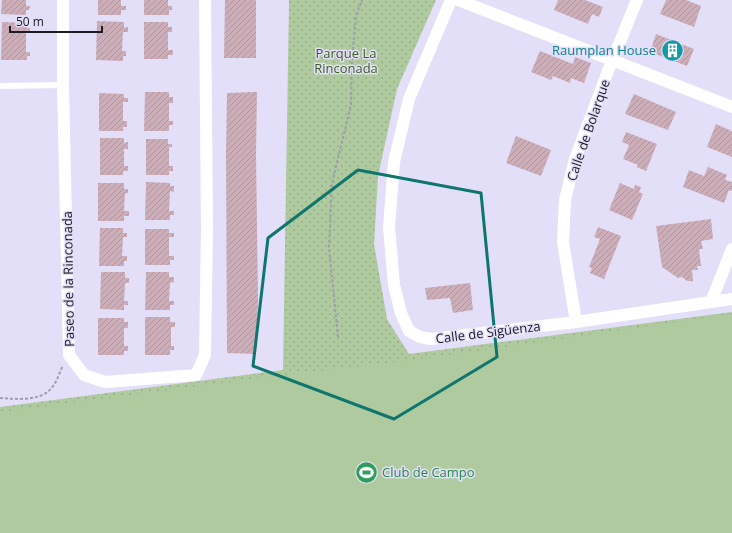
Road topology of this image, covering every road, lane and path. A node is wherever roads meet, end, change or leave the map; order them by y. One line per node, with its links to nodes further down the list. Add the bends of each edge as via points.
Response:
1 (63, 0): 8 (street, Paseo de la Rinconada)
2 (205, 0): 16 (street, Paseo de la Rinconada, via 205,355 196,375 105,382 84,374)
3 (362, 0): 15 (path, via 356,15 351,105 332,183 329,248)
4 (451, 0): 14 (street, Calle de Sigüenza, via 409,99 394,162 389,227 394,285 401,313 409,331 431,339)
5 (458, 0): 7 (street)
6 (637, 0): 7 (street, Calle de Bolarque)
7 (612, 60): 10 (street); 14 (street, Calle de Bolarque, via 575,159 565,200 563,242)
8 (63, 85): 9 (lane); 16 (street, Paseo de la Rinconada)
9 (0, 86)
10 (732, 107)
11 (732, 249): 13 (street)
12 (732, 299): 13 (street)
13 (711, 302): 14 (street)
14 (576, 322)
15 (338, 337)
16 (69, 355): 17 (path, via 53,387 42,396 22,399)
17 (0, 398)

